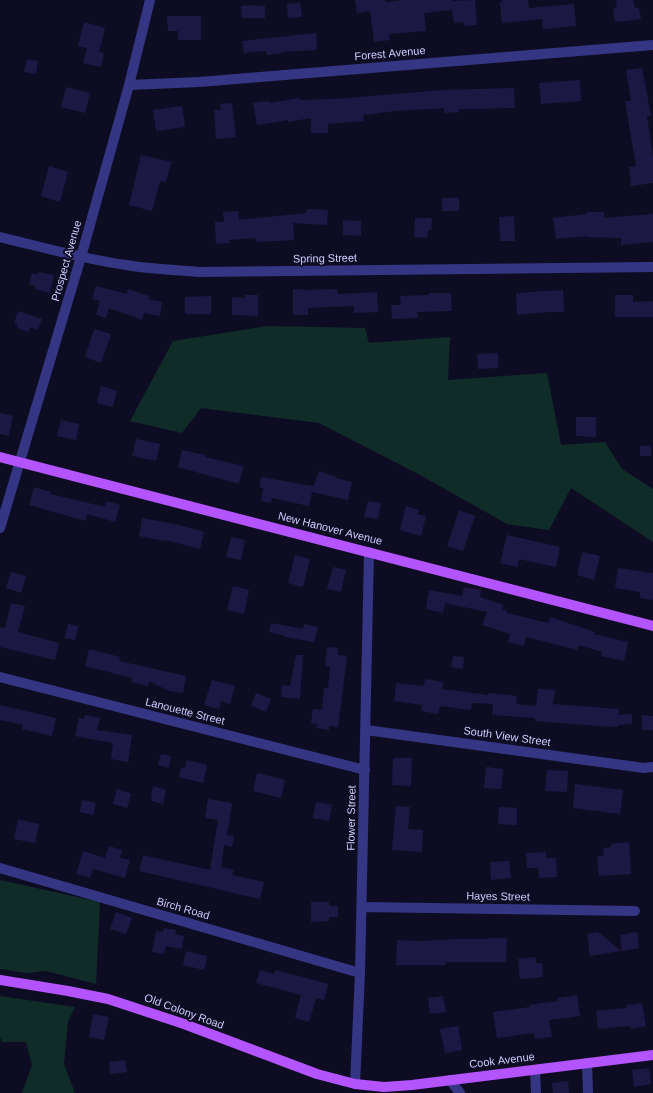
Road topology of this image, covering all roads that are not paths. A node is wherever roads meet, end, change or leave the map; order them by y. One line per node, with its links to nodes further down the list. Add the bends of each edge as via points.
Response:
1 (150, 0): 3 (street, Prospect Avenue)
2 (653, 45): 3 (street, Forest Avenue, via 199,82)
3 (129, 85): 5 (street, Prospect Avenue)
4 (0, 237): 5 (street, Spring Street)
5 (81, 257): 6 (street, Spring Street, via 140,267 199,272); 8 (street, Prospect Avenue)
6 (653, 267)
7 (0, 457): 8 (main road, New Hanover Avenue)
8 (19, 462): 9 (street, Prospect Avenue); 10 (main road, New Hanover Avenue)
9 (0, 528)
10 (369, 552): 11 (main road, New Hanover Avenue); 13 (street, Flower Street)
11 (653, 626)
12 (0, 677): 15 (street, Lanouette Street)
13 (366, 730): 14 (street, South View Street); 15 (street, Flower Street)
14 (649, 768)
15 (365, 770): 17 (street, Flower Street)
16 (0, 868): 19 (street, Birch Road)
17 (362, 907): 18 (street, Hayes Street); 19 (street, Flower Street)
18 (635, 911)
19 (360, 973): 25 (street, Flower Street)
20 (0, 980): 25 (main road, Old Colony Road, via 108,999 184,1024 317,1074)
21 (653, 1055): 22 (main road, Cook Avenue)
22 (587, 1063): 23 (main road, Cook Avenue); 28 (street)
23 (535, 1070): 24 (main road, Cook Avenue); 27 (street)
24 (450, 1080): 25 (main road, Cook Avenue, via 412,1085); 26 (street)
25 (355, 1084)
26 (460, 1093)
27 (536, 1093)
28 (588, 1093)

